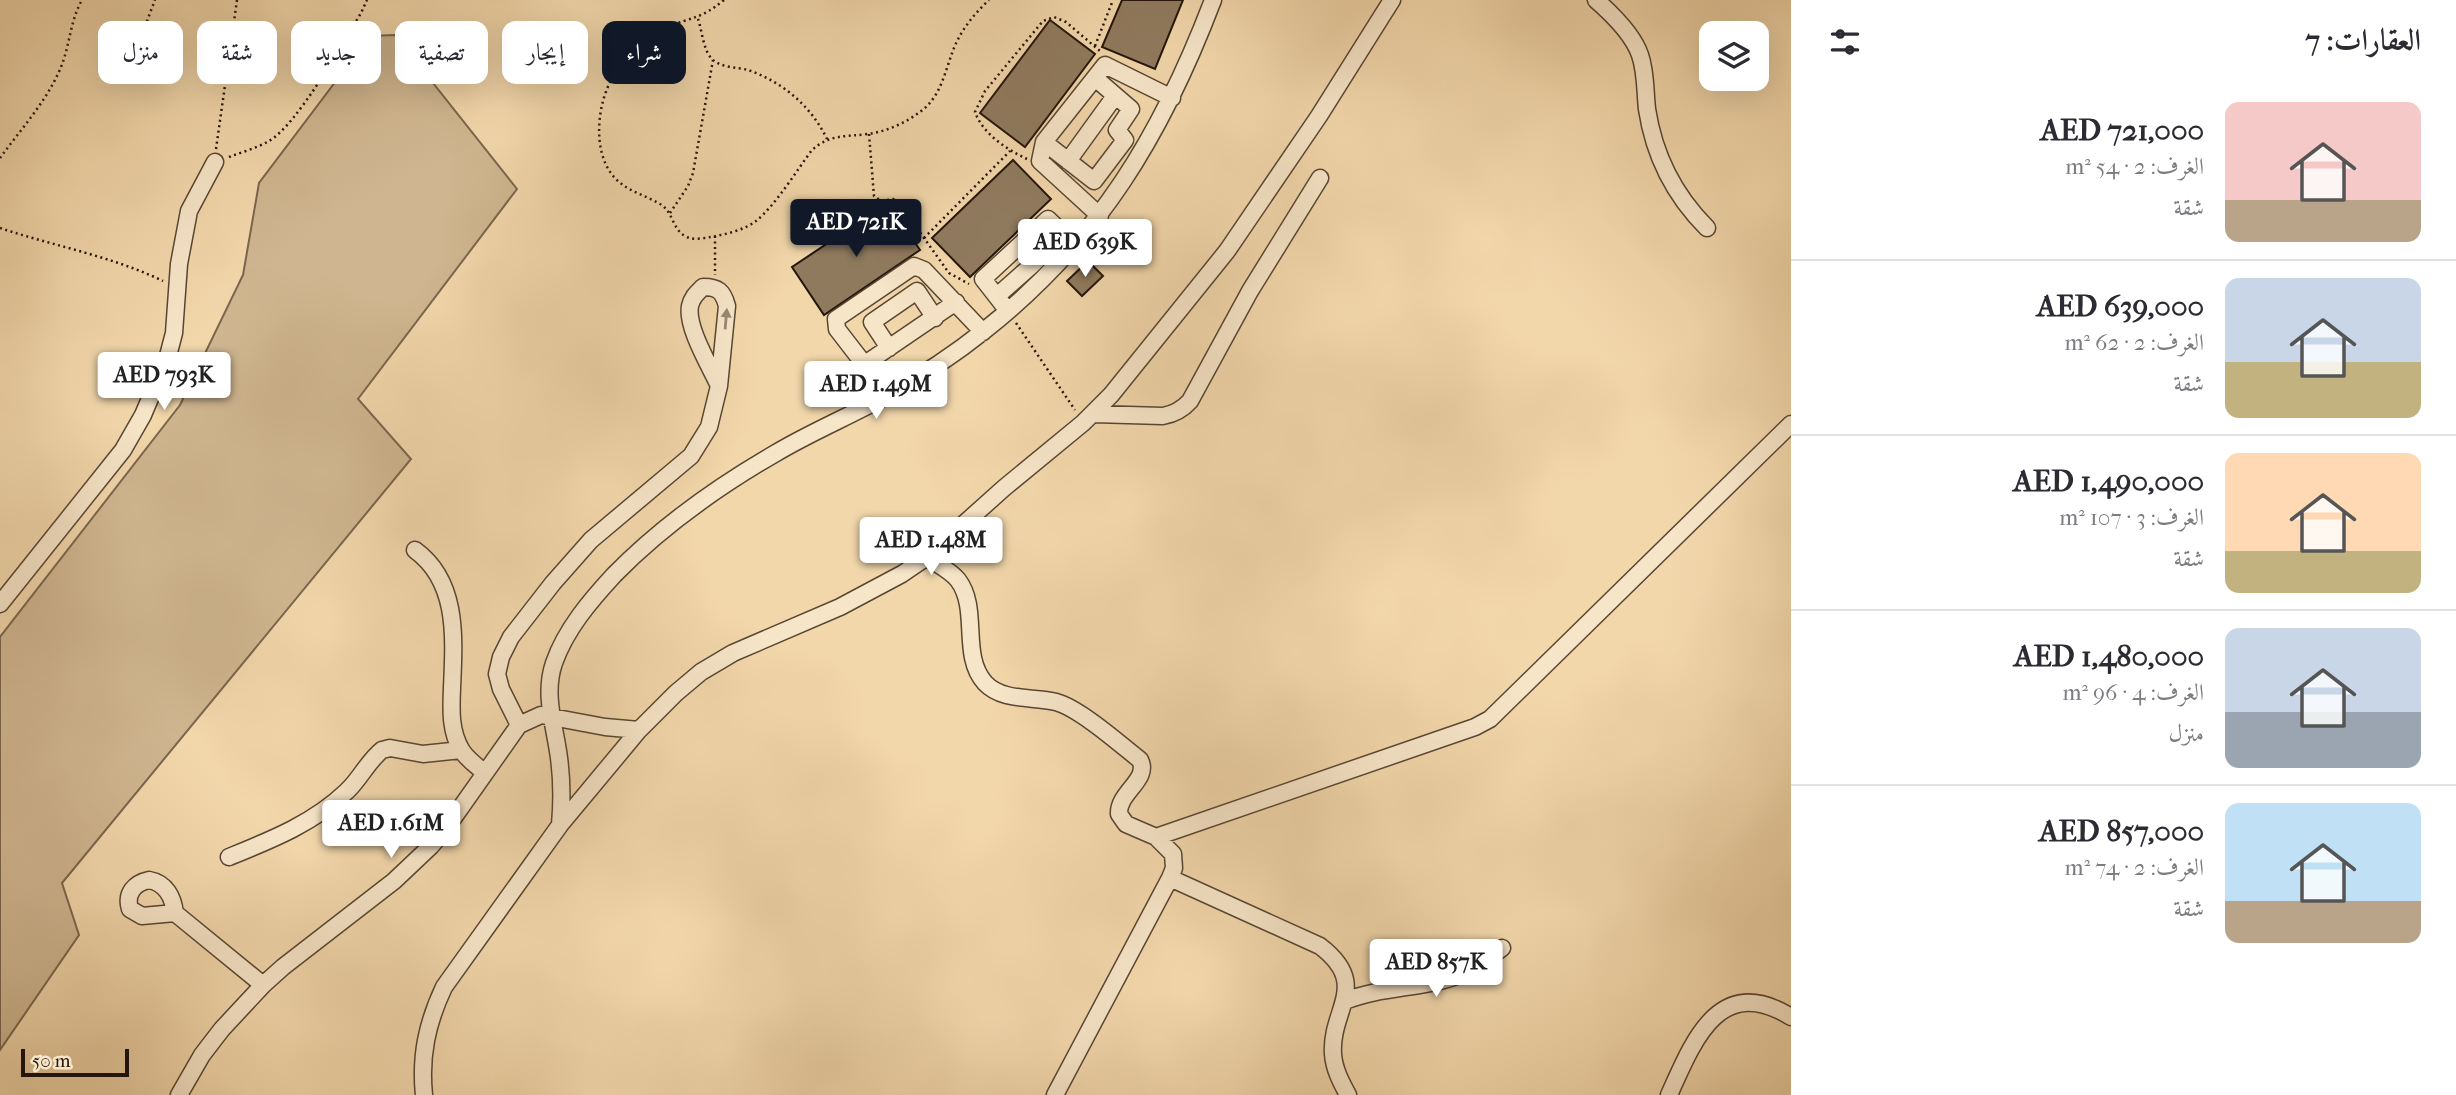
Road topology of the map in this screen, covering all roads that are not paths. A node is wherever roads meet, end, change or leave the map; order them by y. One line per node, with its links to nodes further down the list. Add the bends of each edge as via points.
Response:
1 (1213, 0): 6 (street)
2 (1392, 0): 23 (street, via 1227,251)
3 (1596, 0): 12 (street, via 1640,53 1651,129 1665,172)
4 (1100, 71): 5 (street); 6 (street); 7 (street)
5 (1115, 96): 8 (street); 8 (street, via 1130,109 1117,130 1125,141 1094,181)
6 (1172, 98): 11 (street)
7 (1044, 142): 8 (street); 11 (street, via 1040,161)
8 (1068, 161)
9 (215, 162): 27 (street, via 189,211 169,356 143,415 123,450)
10 (1320, 178): 23 (street, via 1185,407 1163,416)
11 (1100, 216): 13 (street)
12 (1707, 228)
13 (1069, 240): 14 (street); 14 (street, via 1048,219 983,279); 16 (street, via 1042,280)
14 (997, 296): 16 (street)
15 (956, 302): 17 (street); 18 (street); 20 (street, via 914,266 836,319 837,329)
16 (1008, 311): 18 (street)
17 (935, 318): 19 (street); 19 (street, via 917,291 872,322)
18 (983, 332): 22 (street)
19 (889, 348): 20 (street)
20 (865, 364): 22 (street)
21 (719, 386): 21 (street, one-way to 21, via 727,306 723,293 703,287 690,307 692,326); 29 (street, via 709,427 691,456 591,540 511,638 497,674)
22 (888, 395): 28 (street, via 777,452 646,543 599,591 562,645 550,679)
23 (1088, 418): 26 (street)
24 (1791, 424): 34 (street, via 1490,719)
25 (415, 550): 31 (street, via 439,574 448,595 453,631 452,726)
26 (928, 557): 30 (street, via 874,590 701,672); 34 (street, via 957,579 966,597 974,664 985,683 1003,695 1066,705 1140,760 1142,774 1121,801 1119,814 1126,824)
27 (0, 604)
28 (551, 717): 29 (street, via 541,715); 30 (street); 33 (street, via 561,782)
29 (519, 725): 32 (street)
30 (639, 730): 33 (street)
31 (461, 750): 32 (street); 35 (street, via 423,754 382,750 323,810 281,835)
32 (485, 773): 39 (street, via 414,865)
33 (560, 825): 43 (street, via 444,987 426,1032)
34 (1156, 837): 36 (street, via 1173,854)
35 (229, 857)
36 (1170, 877): 40 (street, via 1320,946 1344,976); 44 (street)
37 (175, 913): 39 (street)
38 (1502, 948): 40 (street, via 1457,976)
39 (263, 985): 42 (street, via 202,1055)
40 (1345, 1002): 45 (street, via 1333,1055)
41 (1791, 1017): 46 (street, via 1749,1001 1717,1014 1702,1032)
42 (179, 1095)
43 (424, 1095)
44 (1055, 1095)
45 (1348, 1095)
46 (1669, 1095)

